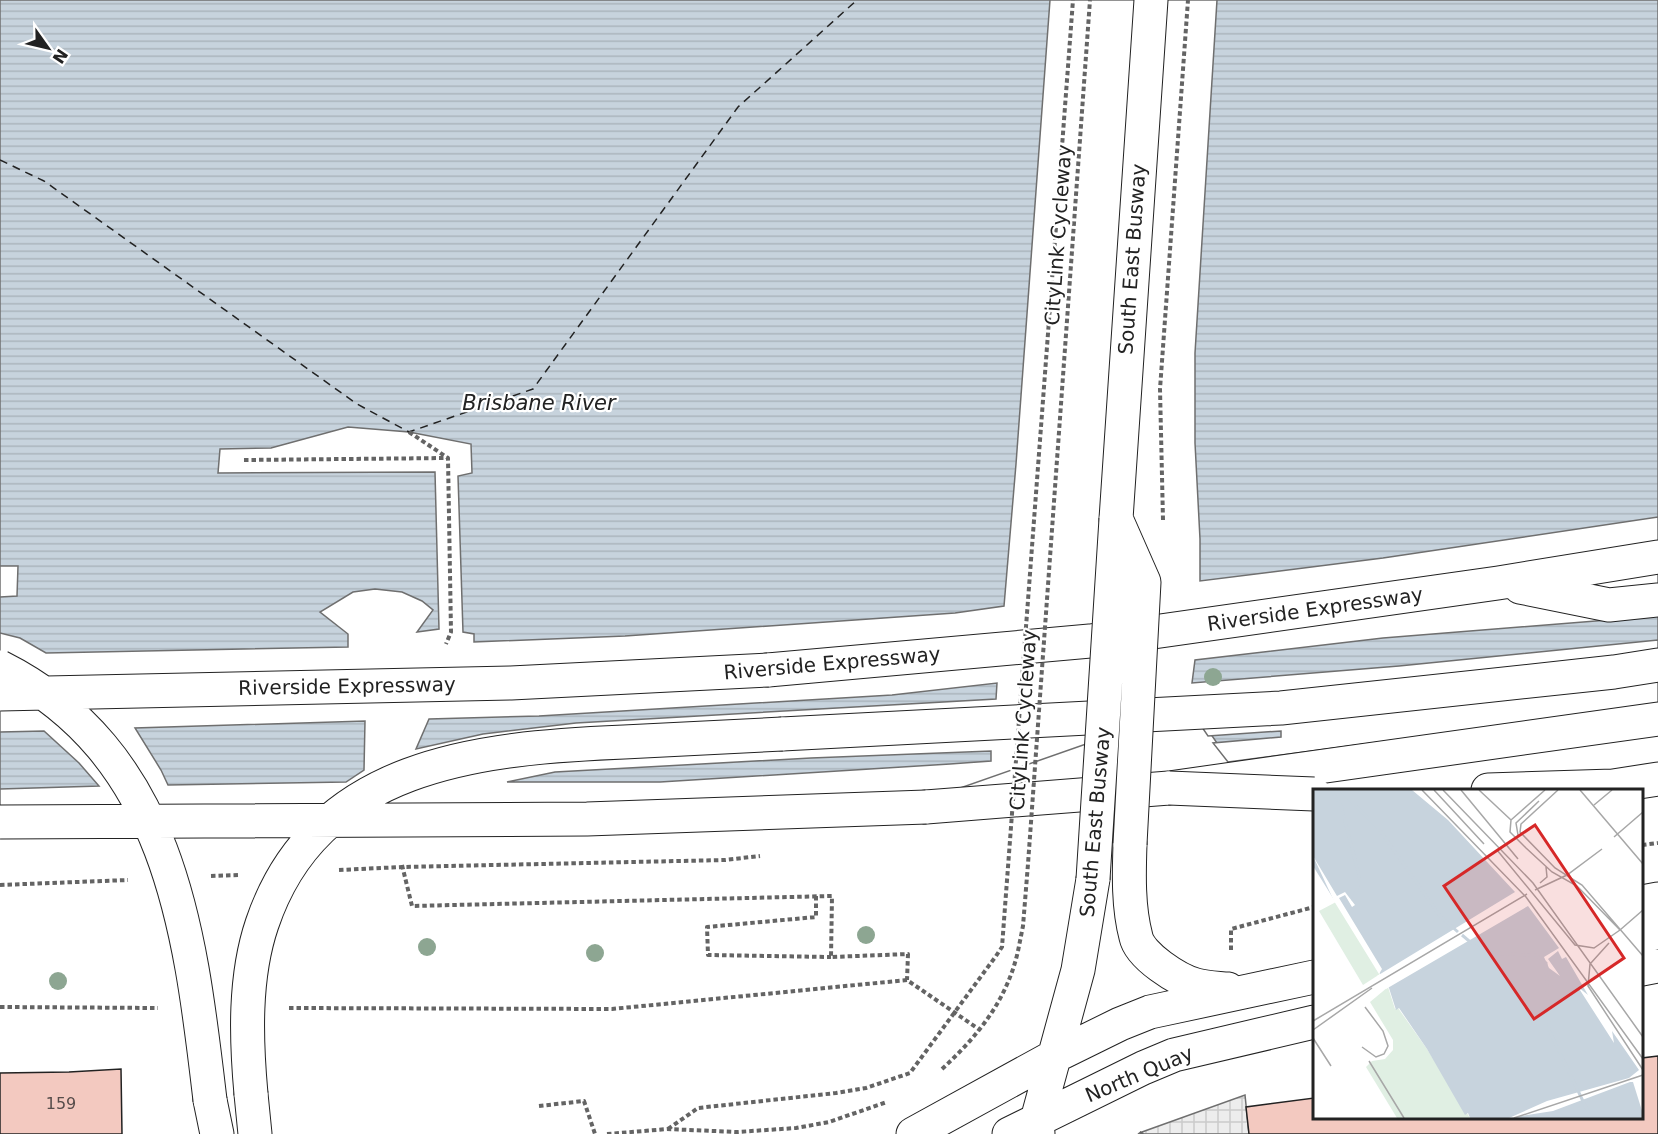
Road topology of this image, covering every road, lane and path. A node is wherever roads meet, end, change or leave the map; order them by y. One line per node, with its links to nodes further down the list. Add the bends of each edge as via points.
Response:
1 (1073, 0): 40 (path, bridge, via 1002,947)
2 (1090, 0): 42 (path, CityLink Cycleway, bridge, via 1023,926 1007,986)
3 (1151, 0): 7 (main road, South East Busway)
4 (1188, 0): 8 (path, bridge, via 1160,389)
5 (448, 458): 6 (path)
6 (244, 460)
7 (1116, 519): 36 (main road, South East Busway, bridge, via 1144,582 1129,881 1136,939 1153,961 1195,985); 43 (main road, South East Busway, bridge, via 1093,879 1078,970)
8 (1163, 529)
9 (1658, 557): 10 (main road, Riverside Expressway)
10 (1498, 583): 11 (main road, via 1609,605); 14 (main road, Riverside Expressway, bridge, via 1090,641 768,670 511,683)
11 (1658, 600)
12 (1658, 665): 50 (main road, bridge, via 1281,708 547,745 434,766 373,791 337,814 298,854 279,885 261,926 251,978 247,1037)
13 (0, 668): 49 (main road, bridge, via 42,693 87,732 120,769 146,812 179,906)
14 (0, 694)
15 (1658, 719): 17 (main road, bridge)
16 (1658, 779): 18 (main road, via 1613,786)
17 (1169, 788): 19 (main road, bridge); 20 (main road, bridge, via 926,807 587,819)
18 (1519, 789)
19 (1313, 794)
20 (0, 822)
21 (1658, 843): 22 (path)
22 (1643, 845)
23 (816, 897): 26 (path); 31 (path, via 832,896); 31 (path, via 816,917 707,927 708,955)
24 (1658, 899): 25 (main road)
25 (1643, 902)
26 (412, 906)
27 (1313, 907): 30 (path, via 1232,929 1231,954)
28 (1658, 932): 29 (main road)
29 (1643, 936)
30 (1222, 953)
31 (831, 957): 35 (path, via 908,954)
32 (1658, 966): 33 (main road)
33 (1643, 969)
34 (1313, 977): 36 (main road)
35 (907, 980): 39 (path, via 612,1009); 40 (path)
36 (1249, 990): 43 (main road, via 1150,1012)
37 (0, 1007): 38 (path)
38 (168, 1008)
39 (288, 1008)
40 (954, 1013): 42 (path); 47 (path, via 910,1073 866,1088 836,1093 698,1108)
41 (1313, 1022): 48 (main road, North Quay, via 1174,1055)
42 (980, 1030): 44 (path, CityLink Cycleway)
43 (1055, 1056): 48 (main road, South East Busway); 53 (main road)
44 (940, 1071)
45 (890, 1101): 47 (path, via 828,1122 796,1128 737,1132)
46 (538, 1106): 51 (path, via 584,1101)
47 (667, 1129): 52 (path)
48 (1028, 1129)
49 (217, 1134)
50 (255, 1134)
51 (596, 1134)
52 (607, 1134)
53 (913, 1134)

